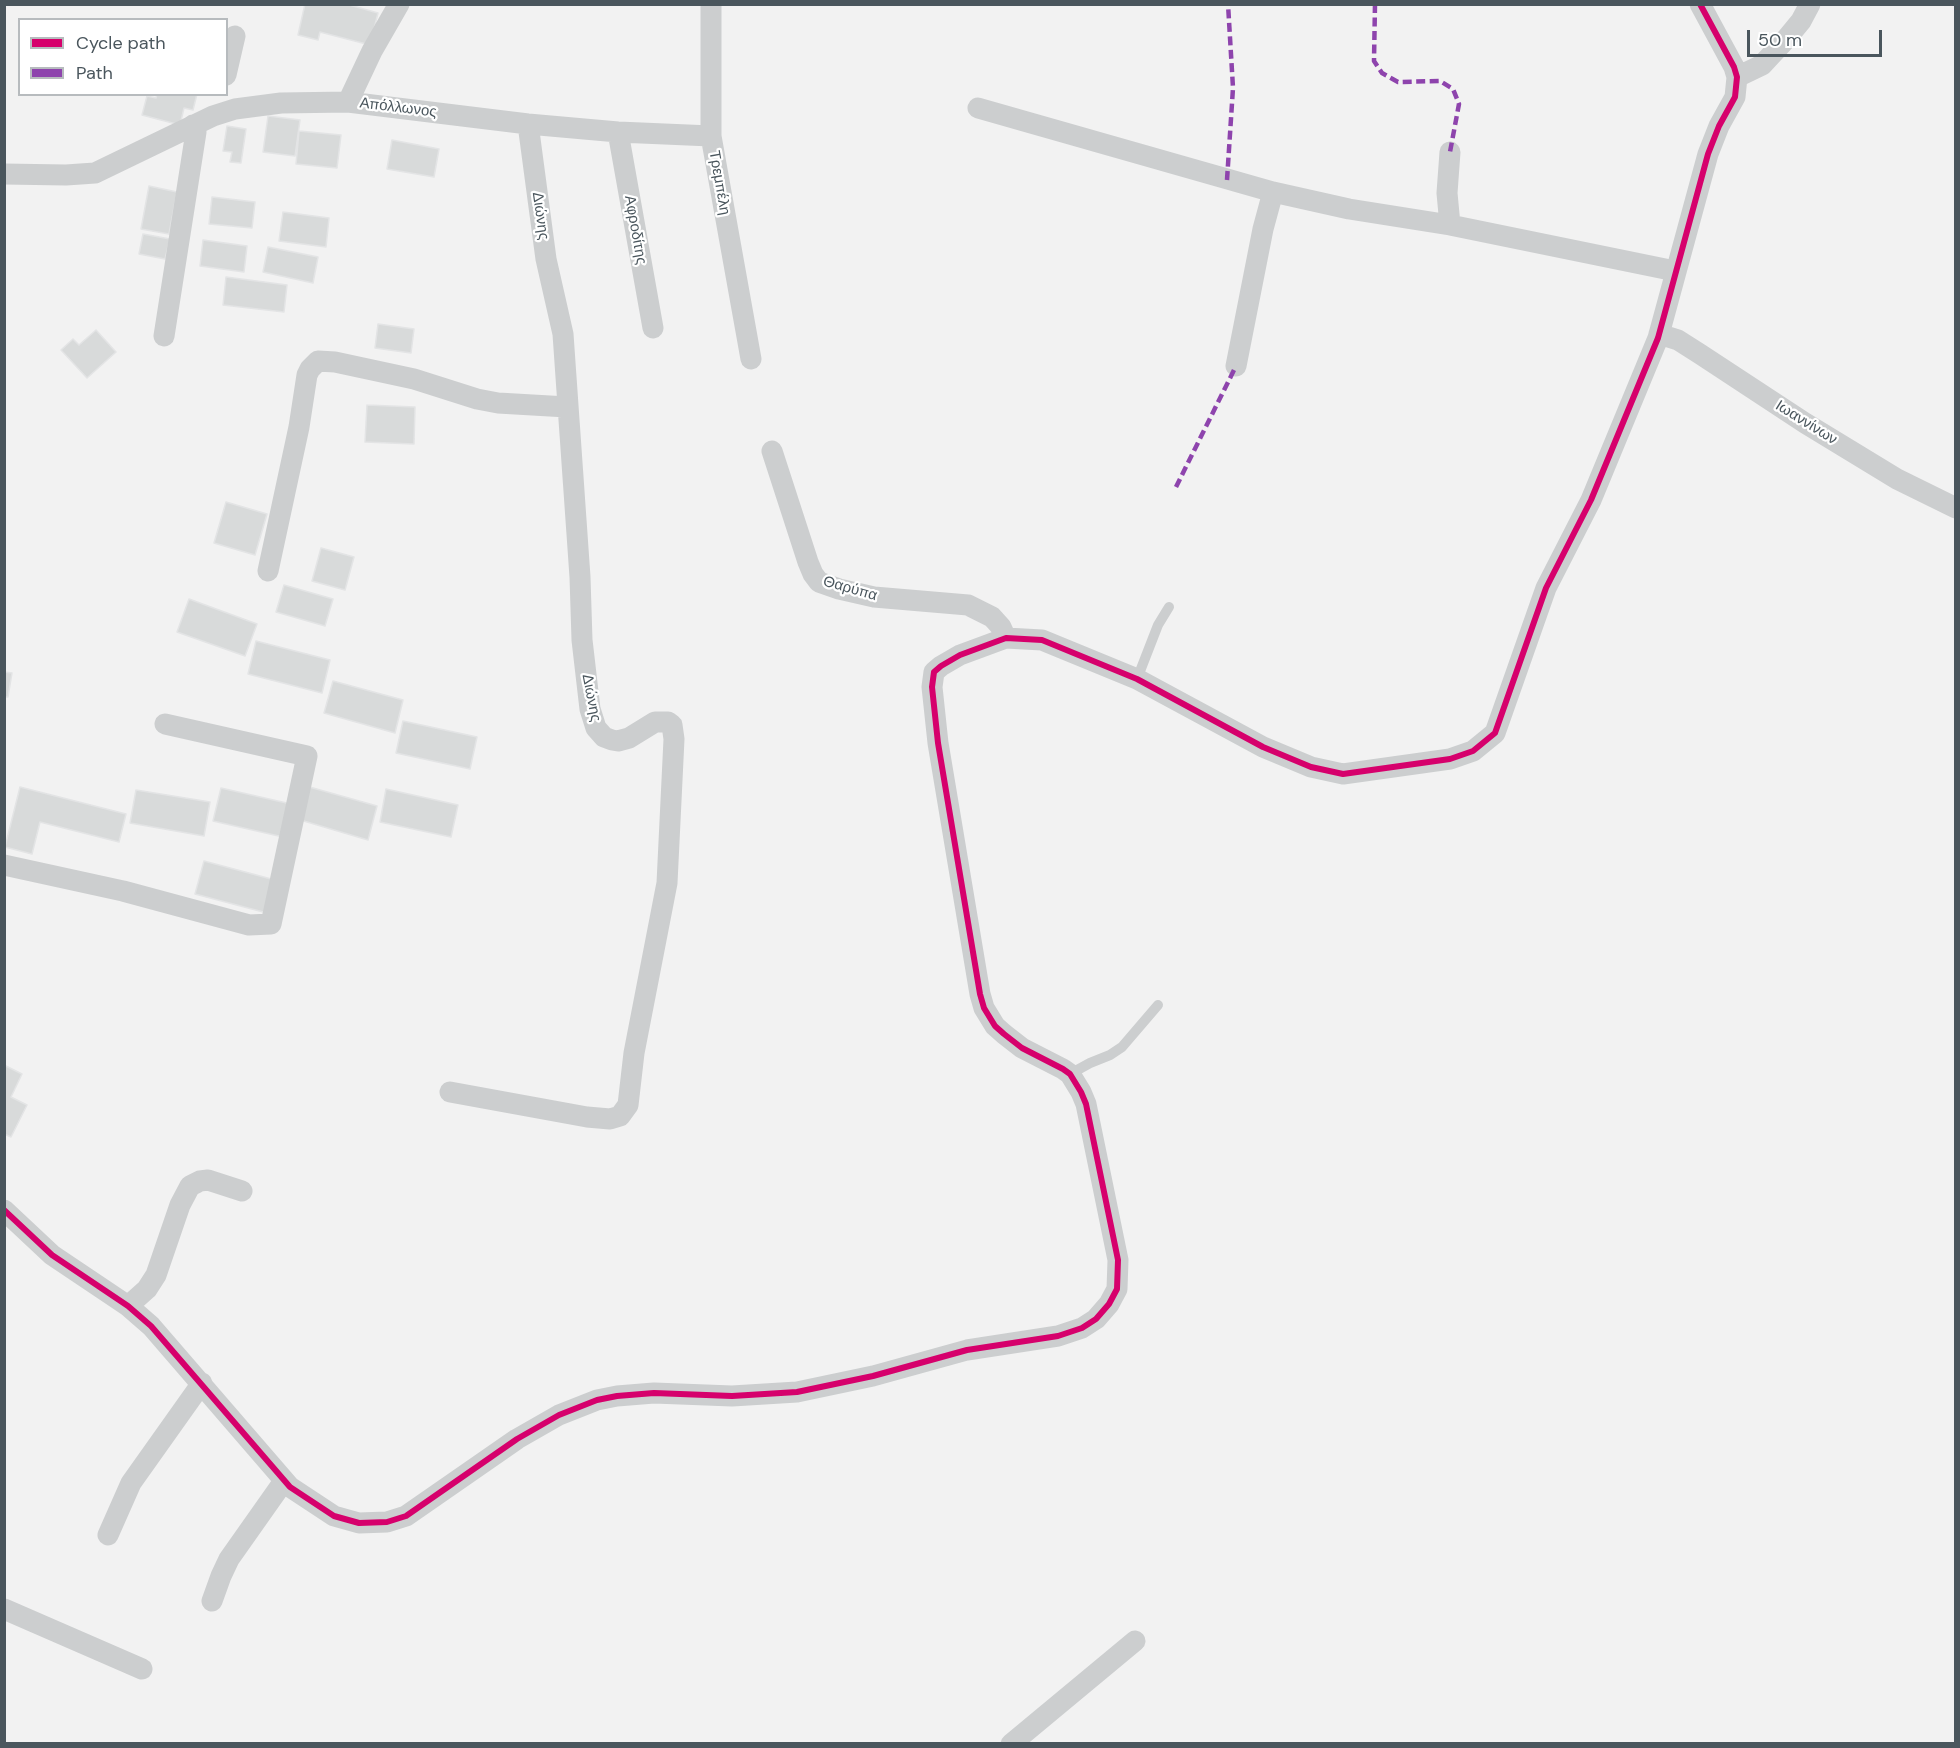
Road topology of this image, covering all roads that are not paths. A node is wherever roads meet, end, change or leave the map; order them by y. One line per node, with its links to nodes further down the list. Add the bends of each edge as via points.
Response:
1 (399, 4): 8 (street)
2 (711, 4): 14 (street, Τρεμπέλη)
3 (1700, 4): 7 (street)
4 (1810, 4): 7 (street, via 1801,21 1762,65)
5 (235, 36): 6 (street)
6 (228, 66)
7 (1737, 77): 19 (street, via 1735,98 1708,154)
8 (348, 102): 9 (street, Απόλλωνος); 12 (street, Απόλλωνος)
9 (223, 103): 11 (street, Απόλλωνος)
10 (978, 108): 17 (street)
11 (193, 124): 16 (street, Απόλλωνος, via 99,171); 22 (street, via 196,132)
12 (528, 124): 13 (street, Απόλλωνος); 25 (street, Διώνης, via 546,259 562,334)
13 (618, 132): 14 (street, Απόλλωνος); 20 (street, Αφροδίτης)
14 (711, 136): 23 (street, Τρεμπέλη)
15 (1450, 152): 18 (street)
16 (4, 174)
17 (1273, 192): 18 (street); 24 (street)
18 (1450, 225): 19 (street)
19 (1676, 271): 21 (street)
20 (653, 328)
21 (1659, 334): 27 (street, Ιωαννίνων, via 1678,340 1897,479); 31 (street, via 1591,500 1546,588 1495,733 1473,751 1450,759 1343,774 1311,767 1263,747)
22 (164, 336)
23 (750, 359)
24 (1236, 366)
25 (567, 407): 28 (street, via 498,403 414,379 318,361 307,375); 36 (street, Διώνης, via 590,709 596,728 612,740 629,738 655,722 672,725 667,883 634,1053 628,1105 620,1116 587,1117)
26 (772, 451): 30 (street, Θαρύπα, via 808,562 819,582 861,595 968,605 992,617)
27 (1956, 508)
28 (268, 571)
29 (1169, 607): 31 (lane)
30 (1006, 638): 31 (street, via 1042,640); 35 (street, via 935,670 932,687 938,743 984,1008 996,1026 1022,1048)
31 (1137, 679)
32 (165, 724): 33 (street, via 306,756 271,924 249,926 123,891)
33 (4, 865)
34 (1158, 1005): 35 (lane, via 1122,1047)
35 (1070, 1074): 41 (street, via 1086,1104 1118,1260 1117,1289 1096,1319 1082,1328 1058,1336 967,1350 864,1379 784,1395 654,1393 597,1401 544,1423 412,1513 387,1522 365,1524 339,1518)
36 (450, 1092)
37 (242, 1191): 39 (street, via 208,1180 190,1186 156,1275)
38 (4, 1210): 39 (street, via 59,1260)
39 (128, 1306): 40 (street, via 162,1337)
40 (202, 1383): 41 (street); 42 (street, via 131,1484)
41 (284, 1481): 43 (street, via 229,1559)
42 (108, 1535)
43 (212, 1601)
44 (4, 1609): 46 (street)
45 (1135, 1641): 47 (street)
46 (142, 1670)
47 (1011, 1743)

